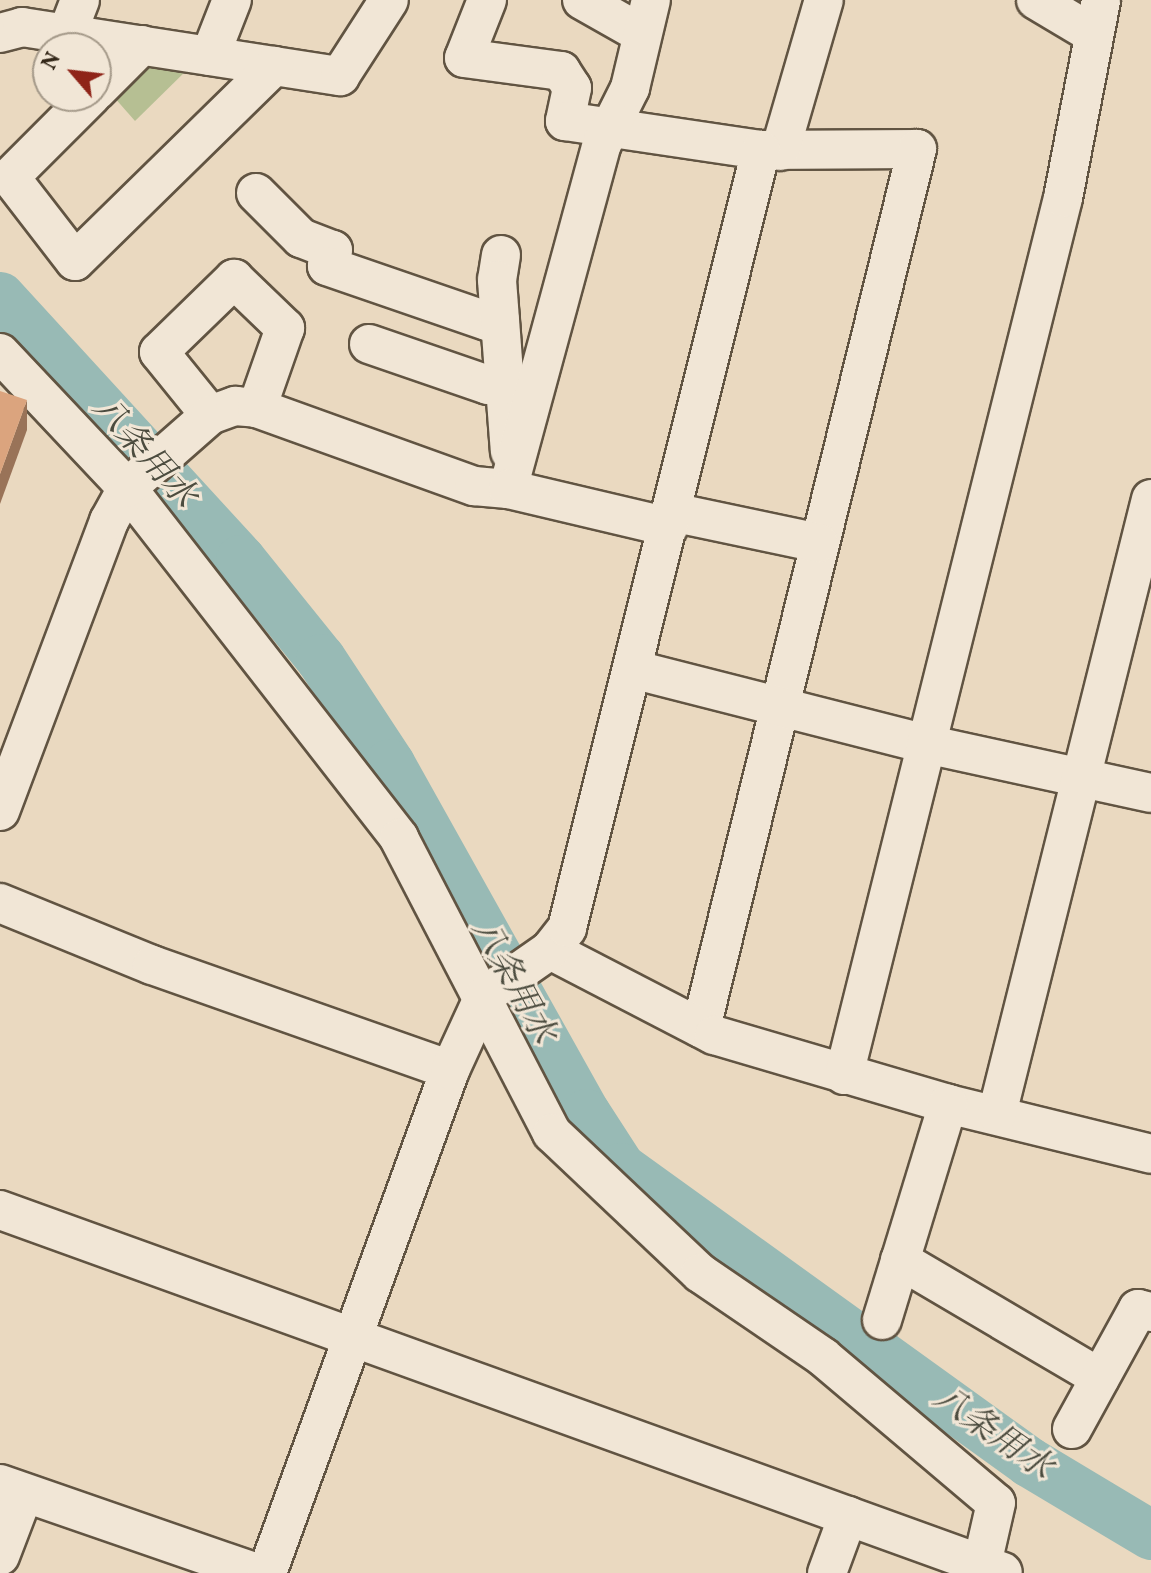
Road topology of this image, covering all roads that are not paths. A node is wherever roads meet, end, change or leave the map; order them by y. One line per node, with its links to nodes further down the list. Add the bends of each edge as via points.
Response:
1 (232, 0): 12 (street)
2 (487, 0): 16 (street, via 464,58 561,71 572,88 565,121)
3 (582, 0): 8 (street)
4 (824, 0): 17 (street)
5 (1036, 0): 9 (street)
6 (398, 3): 13 (street, via 340,76)
7 (73, 17): 10 (street); 11 (street)
8 (646, 17): 16 (street, via 630,88)
9 (1097, 17): 33 (street, via 1063,198)
10 (2, 28)
11 (142, 45): 12 (street); 14 (street)
12 (210, 56): 13 (street)
13 (274, 66): 15 (street, via 75,261 10,177)
14 (112, 75)
15 (75, 112)
16 (612, 125): 17 (street); 26 (street, via 602,144)
17 (771, 150): 29 (street); 30 (street, via 917,149)
18 (256, 193): 20 (street, via 301,238 333,250 327,266 487,321)
19 (501, 255): 20 (street)
20 (500, 320): 23 (street)
21 (369, 344): 23 (street, via 488,385)
22 (0, 353): 27 (street)
23 (505, 385): 26 (street)
24 (257, 408): 25 (street, via 235,406); 25 (street, via 285,328 234,279 159,352); 26 (street, via 474,486)
25 (210, 415): 27 (street)
26 (510, 486): 29 (street)
27 (127, 488): 36 (street, via 109,521); 39 (street, via 399,838)
28 (1151, 499): 34 (street)
29 (671, 520): 30 (street); 31 (street)
30 (819, 543): 32 (street)
31 (632, 669): 32 (street); 38 (street, via 567,928)
32 (782, 708): 33 (street); 40 (street)
33 (926, 744): 34 (street); 42 (street)
34 (1083, 778): 35 (street); 44 (street)
35 (1151, 793)
36 (0, 811)
37 (0, 903): 41 (street, via 152,965)
38 (550, 950): 39 (street); 40 (street)
39 (484, 996): 41 (street); 56 (street, via 552,1133 617,1199 700,1273 823,1357 996,1503)
40 (701, 1028): 42 (street)
41 (450, 1070): 50 (street)
42 (844, 1075): 43 (street)
43 (948, 1104): 44 (street); 47 (street)
44 (997, 1114): 45 (street)
45 (1151, 1154)
46 (0, 1210): 50 (street)
47 (900, 1260): 49 (street); 51 (street)
48 (1151, 1312): 51 (street, via 1138,1309)
49 (882, 1320)
50 (353, 1336): 54 (street); 58 (street)
51 (1100, 1378): 52 (street)
52 (1072, 1429)
53 (12, 1488): 55 (street); 57 (street)
54 (848, 1516): 56 (street); 59 (street)
55 (0, 1556)
56 (994, 1568)
57 (257, 1573)
58 (267, 1573)
59 (827, 1573)

